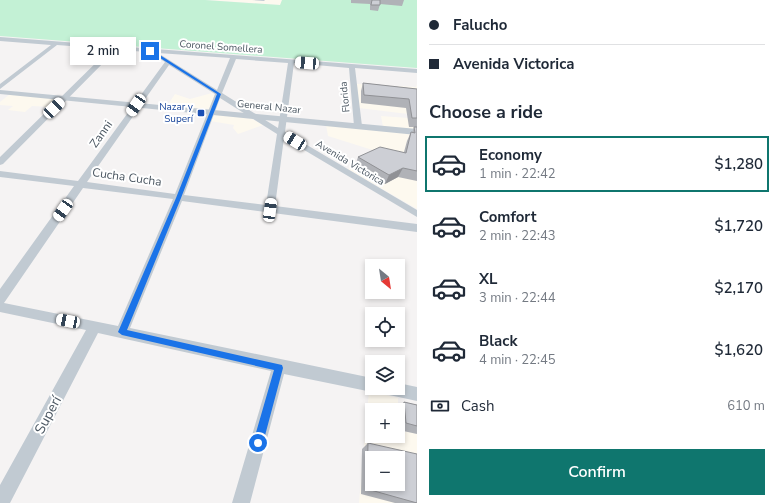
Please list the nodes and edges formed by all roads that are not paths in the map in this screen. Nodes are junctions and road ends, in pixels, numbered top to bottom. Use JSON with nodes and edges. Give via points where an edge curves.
{"nodes":[{"id":1,"x":253,"y":0,"type":"edge"},
{"id":2,"x":264,"y":0,"type":"edge"},
{"id":3,"x":1,"y":40,"type":"edge"},
{"id":4,"x":56,"y":43,"type":"junction"},
{"id":5,"x":114,"y":48,"type":"junction"},
{"id":6,"x":150,"y":51,"type":"junction"},
{"id":7,"x":234,"y":57,"type":"junction"},
{"id":8,"x":291,"y":62,"type":"junction"},
{"id":9,"x":168,"y":63,"type":"junction"},
{"id":10,"x":352,"y":66,"type":"junction"},
{"id":11,"x":417,"y":72,"type":"edge"},
{"id":12,"x":0,"y":87,"type":"edge"},
{"id":13,"x":0,"y":92,"type":"edge"},
{"id":14,"x":219,"y":94,"type":"junction"},
{"id":15,"x":65,"y":98,"type":"junction"},
{"id":16,"x":136,"y":105,"type":"junction"},
{"id":17,"x":211,"y":112,"type":"junction"},
{"id":18,"x":255,"y":116,"type":"junction"},
{"id":19,"x":282,"y":119,"type":"junction"},
{"id":20,"x":358,"y":126,"type":"junction"},
{"id":21,"x":417,"y":132,"type":"edge"},
{"id":22,"x":281,"y":133,"type":"junction"},
{"id":23,"x":0,"y":162,"type":"edge"},
{"id":24,"x":0,"y":174,"type":"edge"},
{"id":25,"x":81,"y":184,"type":"junction"},
{"id":26,"x":178,"y":198,"type":"junction"},
{"id":27,"x":270,"y":210,"type":"junction"},
{"id":28,"x":417,"y":214,"type":"edge"},
{"id":29,"x":417,"y":228,"type":"edge"},
{"id":30,"x":0,"y":299,"type":"edge"},
{"id":31,"x":0,"y":307,"type":"edge"},
{"id":32,"x":96,"y":326,"type":"junction"},
{"id":33,"x":122,"y":332,"type":"junction"},
{"id":34,"x":279,"y":368,"type":"junction"},
{"id":35,"x":365,"y":385,"type":"edge"},
{"id":36,"x":405,"y":392,"type":"edge"},
{"id":37,"x":417,"y":394,"type":"edge"},
{"id":38,"x":0,"y":503,"type":"edge"},
{"id":39,"x":242,"y":503,"type":"edge"}],
"edges":[{"from":1,"to":2,"type":"lane"},
{"from":3,"to":4,"type":"street","name":"Coronel Somellera"},
{"from":4,"to":5,"type":"street","name":"Coronel Somellera"},
{"from":4,"to":12,"type":"street"},
{"from":5,"to":6,"type":"street","name":"Coronel Somellera"},
{"from":5,"to":15,"type":"street"},
{"from":6,"to":7,"type":"street","name":"Coronel Somellera"},
{"from":6,"to":9,"type":"street","name":"Avenida Victorica"},
{"from":7,"to":8,"type":"street","name":"Coronel Somellera"},
{"from":7,"to":14,"type":"street"},
{"from":8,"to":10,"type":"street","name":"Coronel Somellera"},
{"from":8,"to":19,"type":"street"},
{"from":9,"to":14,"type":"street","name":"Avenida Victorica"},
{"from":9,"to":16,"type":"street","name":"Zanni"},
{"from":10,"to":11,"type":"street","name":"Coronel Somellera"},
{"from":10,"to":20,"type":"street","name":"Florida"},
{"from":13,"to":15,"type":"street","name":"General Nazar"},
{"from":14,"to":17,"type":"street"},
{"from":14,"to":18,"type":"street","name":"Avenida Victorica"},
{"from":15,"to":16,"type":"street","name":"General Nazar"},
{"from":15,"to":23,"type":"street"},
{"from":16,"to":17,"type":"street","name":"General Nazar"},
{"from":16,"to":25,"type":"street","name":"Zanni"},
{"from":17,"to":18,"type":"street","name":"General Nazar"},
{"from":17,"to":26,"type":"street"},
{"from":18,"to":19,"type":"street","name":"General Nazar"},
{"from":18,"to":22,"type":"street","name":"Avenida Victorica"},
{"from":19,"to":20,"type":"street","name":"General Nazar"},
{"from":19,"to":22,"type":"street"},
{"from":20,"to":21,"type":"street","name":"General Nazar"},
{"from":22,"to":27,"type":"street"},
{"from":22,"to":28,"type":"street","name":"Avenida Victorica"},
{"from":24,"to":25,"type":"street","name":"Cucha Cucha"},
{"from":25,"to":26,"type":"street","name":"Cucha Cucha"},
{"from":25,"to":30,"type":"street","name":"Zanni"},
{"from":26,"to":27,"type":"street","name":"Cucha Cucha"},
{"from":26,"to":33,"type":"street"},
{"from":27,"to":29,"type":"street","name":"Cucha Cucha"},
{"from":31,"to":32,"type":"street"},
{"from":32,"to":33,"type":"street"},
{"from":32,"to":38,"type":"street","name":"Superí"},
{"from":33,"to":34,"type":"street"},
{"from":34,"to":35,"type":"street"},
{"from":34,"to":39,"type":"street"},
{"from":36,"to":37,"type":"street"}]}
